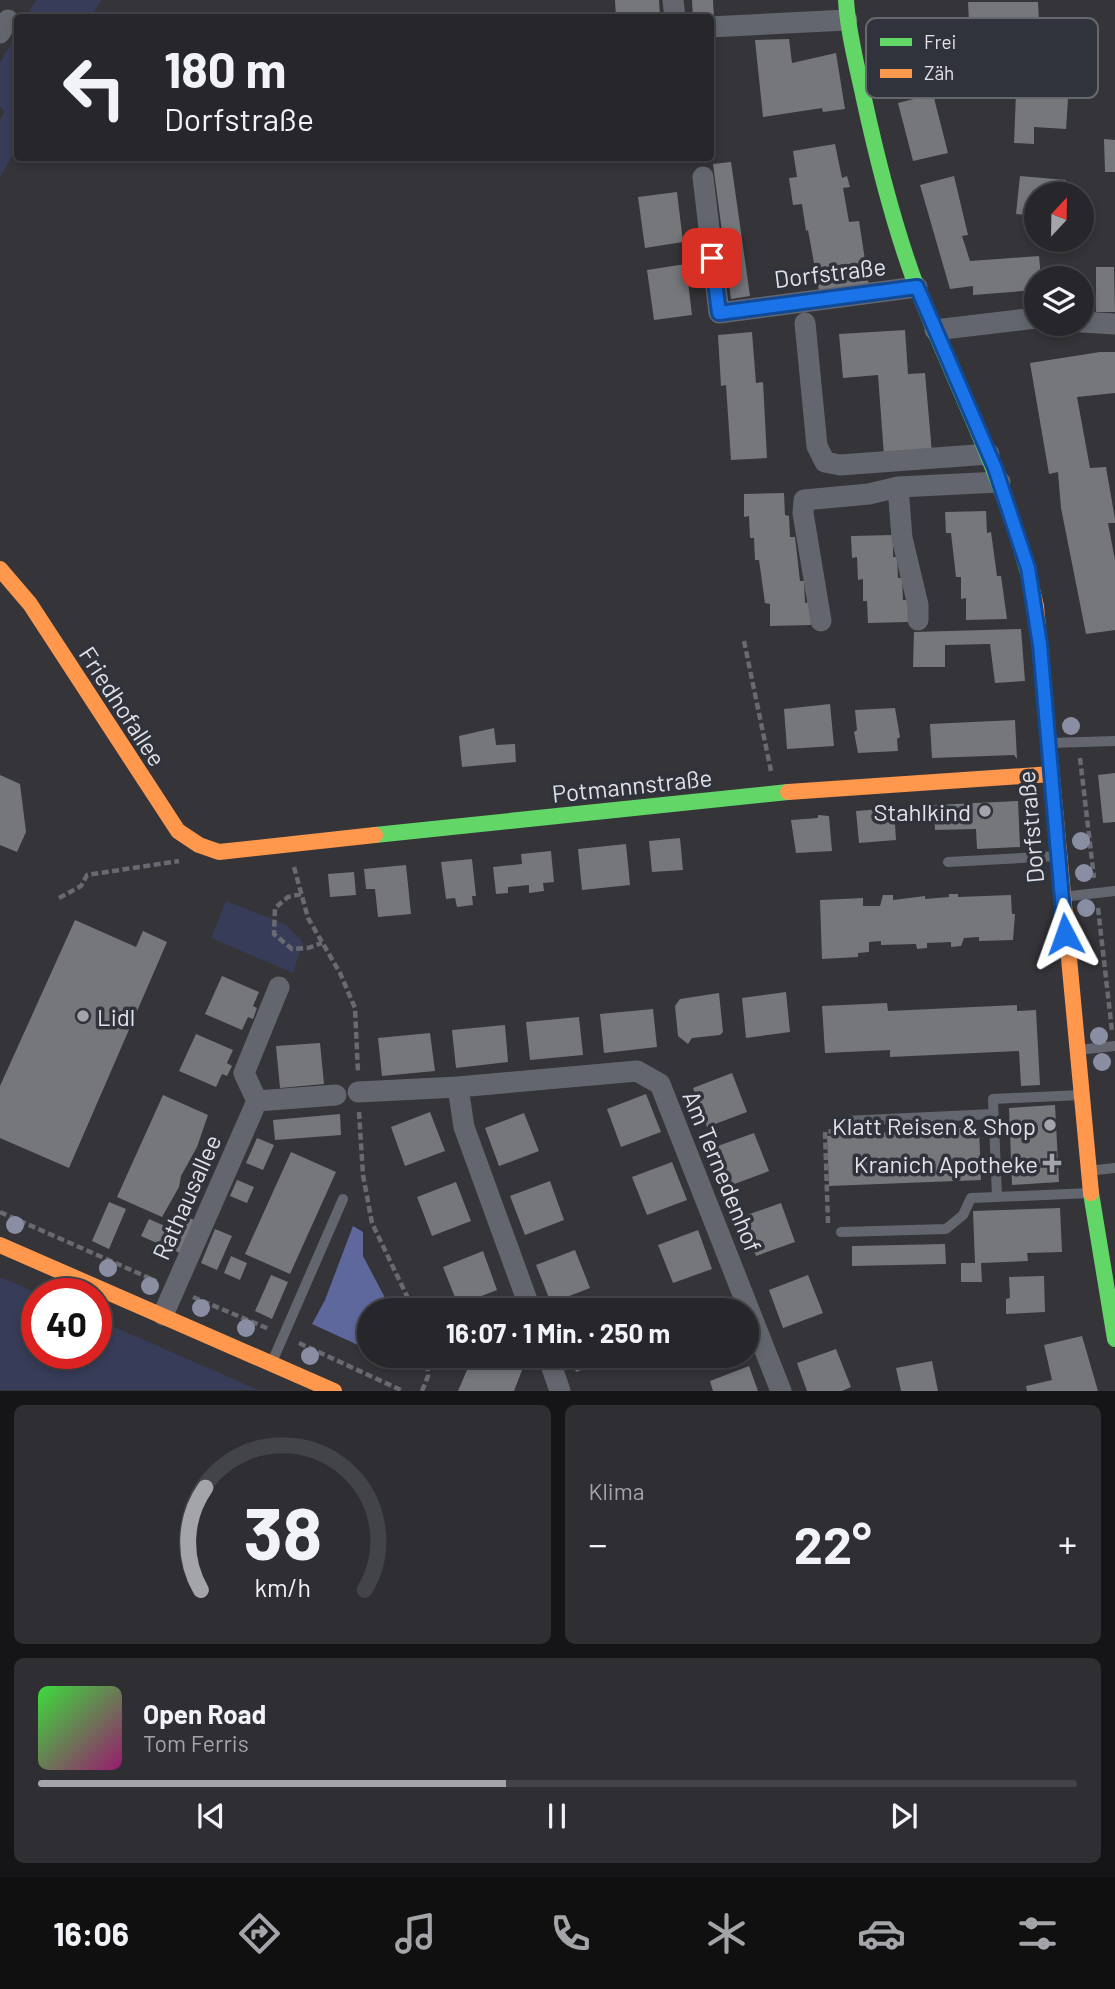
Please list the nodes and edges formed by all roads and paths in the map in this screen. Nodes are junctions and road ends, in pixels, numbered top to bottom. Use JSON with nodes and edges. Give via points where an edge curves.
{"nodes":[{"id":1,"x":847,"y":10,"type":"edge"},
{"id":2,"x":714,"y":27,"type":"edge"},
{"id":3,"x":703,"y":177,"type":"dead end"},
{"id":4,"x":917,"y":287,"type":"junction"},
{"id":5,"x":1024,"y":319,"type":"edge"},
{"id":6,"x":805,"y":323,"type":"dead end"},
{"id":7,"x":1094,"y":323,"type":"edge"},
{"id":8,"x":1115,"y":324,"type":"edge"},
{"id":9,"x":935,"y":330,"type":"junction"},
{"id":10,"x":989,"y":454,"type":"junction"},
{"id":11,"x":1000,"y":482,"type":"junction"},
{"id":12,"x":898,"y":487,"type":"junction"},
{"id":13,"x":0,"y":569,"type":"edge"},
{"id":14,"x":918,"y":620,"type":"dead end"},
{"id":15,"x":821,"y":621,"type":"dead end"},
{"id":16,"x":744,"y":641,"type":"dead end"},
{"id":17,"x":1115,"y":741,"type":"edge"},
{"id":18,"x":1050,"y":743,"type":"junction"},
{"id":19,"x":1052,"y":774,"type":"junction"},
{"id":20,"x":776,"y":792,"type":"junction"},
{"id":21,"x":199,"y":845,"type":"junction"},
{"id":22,"x":219,"y":852,"type":"joint"},
{"id":23,"x":1059,"y":856,"type":"junction"},
{"id":24,"x":948,"y":862,"type":"dead end"},
{"id":25,"x":1115,"y":891,"type":"edge"},
{"id":26,"x":302,"y":894,"type":"dead end"},
{"id":27,"x":1062,"y":897,"type":"junction"},
{"id":28,"x":59,"y":898,"type":"dead end"},
{"id":29,"x":322,"y":943,"type":"dead end"},
{"id":30,"x":279,"y":987,"type":"dead end"},
{"id":31,"x":1115,"y":1046,"type":"edge"},
{"id":32,"x":1076,"y":1051,"type":"junction"},
{"id":33,"x":458,"y":1087,"type":"junction"},
{"id":34,"x":359,"y":1092,"type":"dead end"},
{"id":35,"x":1080,"y":1095,"type":"junction"},
{"id":36,"x":336,"y":1096,"type":"dead end"},
{"id":37,"x":257,"y":1101,"type":"junction"},
{"id":38,"x":993,"y":1114,"type":"junction"},
{"id":39,"x":845,"y":1121,"type":"joint"},
{"id":40,"x":1115,"y":1168,"type":"edge"},
{"id":41,"x":1088,"y":1171,"type":"junction"},
{"id":42,"x":1091,"y":1193,"type":"junction"},
{"id":43,"x":997,"y":1197,"type":"junction"},
{"id":44,"x":343,"y":1199,"type":"dead end"},
{"id":45,"x":0,"y":1212,"type":"edge"},
{"id":46,"x":841,"y":1232,"type":"joint"},
{"id":47,"x":0,"y":1245,"type":"edge"},
{"id":48,"x":174,"y":1289,"type":"junction"},
{"id":49,"x":526,"y":1298,"type":"edge"},
{"id":50,"x":163,"y":1315,"type":"junction"},
{"id":51,"x":1112,"y":1320,"type":"edge"},
{"id":52,"x":284,"y":1336,"type":"junction"},
{"id":53,"x":1115,"y":1339,"type":"edge"},
{"id":54,"x":272,"y":1362,"type":"junction"},
{"id":55,"x":428,"y":1368,"type":"edge"},
{"id":56,"x":552,"y":1368,"type":"edge"},
{"id":57,"x":334,"y":1391,"type":"edge"},
{"id":58,"x":403,"y":1391,"type":"edge"},
{"id":59,"x":422,"y":1391,"type":"edge"},
{"id":60,"x":561,"y":1391,"type":"edge"},
{"id":61,"x":781,"y":1391,"type":"edge"}],
"edges":[{"from":1,"to":2,"type":"street","name":"Dorfstraße"},
{"from":1,"to":4,"type":"street","name":"Dorfstraße","via":[[884,193]]},
{"from":3,"to":4,"type":"street","name":"Dorfstraße","via":[[719,313]]},
{"from":4,"to":9,"type":"street","name":"Dorfstraße"},
{"from":5,"to":9,"type":"street"},
{"from":6,"to":10,"type":"street","name":"Dorfstraße","via":[[817,446],[825,461],[840,465]]},
{"from":7,"to":8,"type":"street"},
{"from":9,"to":10,"type":"street","name":"Dorfstraße"},
{"from":10,"to":11,"type":"street","name":"Dorfstraße"},
{"from":11,"to":12,"type":"street"},
{"from":11,"to":18,"type":"street","name":"Dorfstraße","via":[[1018,529],[1036,606]]},
{"from":12,"to":14,"type":"street","via":[[902,538]]},
{"from":12,"to":15,"type":"street","via":[[804,500]]},
{"from":13,"to":21,"type":"street","name":"Friedhofallee","via":[[30,604],[178,831]]},
{"from":16,"to":20,"type":"path"},
{"from":17,"to":18,"type":"lane"},
{"from":18,"to":19,"type":"street","name":"Dorfstraße"},
{"from":19,"to":20,"type":"street","name":"Potmannstraße"},
{"from":19,"to":23,"type":"street","name":"Dorfstraße"},
{"from":20,"to":22,"type":"street","name":"Potmannstraße"},
{"from":21,"to":22,"type":"street","name":"Friedhofallee"},
{"from":21,"to":28,"type":"path","via":[[183,860],[170,864],[86,875],[81,886]]},
{"from":23,"to":24,"type":"lane"},
{"from":23,"to":27,"type":"street","name":"Dorfstraße"},
{"from":25,"to":27,"type":"lane"},
{"from":26,"to":29,"type":"path","via":[[288,897],[275,908],[274,934],[292,949]]},
{"from":27,"to":32,"type":"street","name":"Dorfstraße"},
{"from":30,"to":37,"type":"street","via":[[244,1073]]},
{"from":31,"to":32,"type":"lane"},
{"from":32,"to":35,"type":"street","name":"Dorfstraße"},
{"from":33,"to":34,"type":"street","name":"Am Ternedenhof"},
{"from":33,"to":49,"type":"street","via":[[464,1128]]},
{"from":33,"to":61,"type":"street","name":"Am Ternedenhof","via":[[637,1071],[660,1084]]},
{"from":35,"to":38,"type":"lane","via":[[993,1099]]},
{"from":35,"to":41,"type":"street","name":"Dorfstraße"},
{"from":36,"to":37,"type":"street"},
{"from":37,"to":48,"type":"street","name":"Rathausallee"},
{"from":38,"to":39,"type":"lane"},
{"from":38,"to":43,"type":"lane"},
{"from":39,"to":46,"type":"path","via":[[846,1131],[825,1132],[828,1223]]},
{"from":40,"to":41,"type":"lane"},
{"from":41,"to":42,"type":"street","name":"Dorfstraße"},
{"from":42,"to":43,"type":"lane"},
{"from":42,"to":51,"type":"street","name":"Dorfstraße"},
{"from":43,"to":46,"type":"lane","via":[[971,1198],[963,1215],[946,1229]]},
{"from":44,"to":52,"type":"lane"},
{"from":45,"to":48,"type":"path"},
{"from":47,"to":50,"type":"street"},
{"from":48,"to":50,"type":"street","name":"Rathausallee"},
{"from":48,"to":52,"type":"path"},
{"from":50,"to":54,"type":"street"},
{"from":51,"to":53,"type":"street","name":"Dorfstraße"},
{"from":52,"to":54,"type":"lane"},
{"from":52,"to":58,"type":"path"},
{"from":54,"to":57,"type":"street"},
{"from":55,"to":59,"type":"path"},
{"from":56,"to":60,"type":"street"}]}
